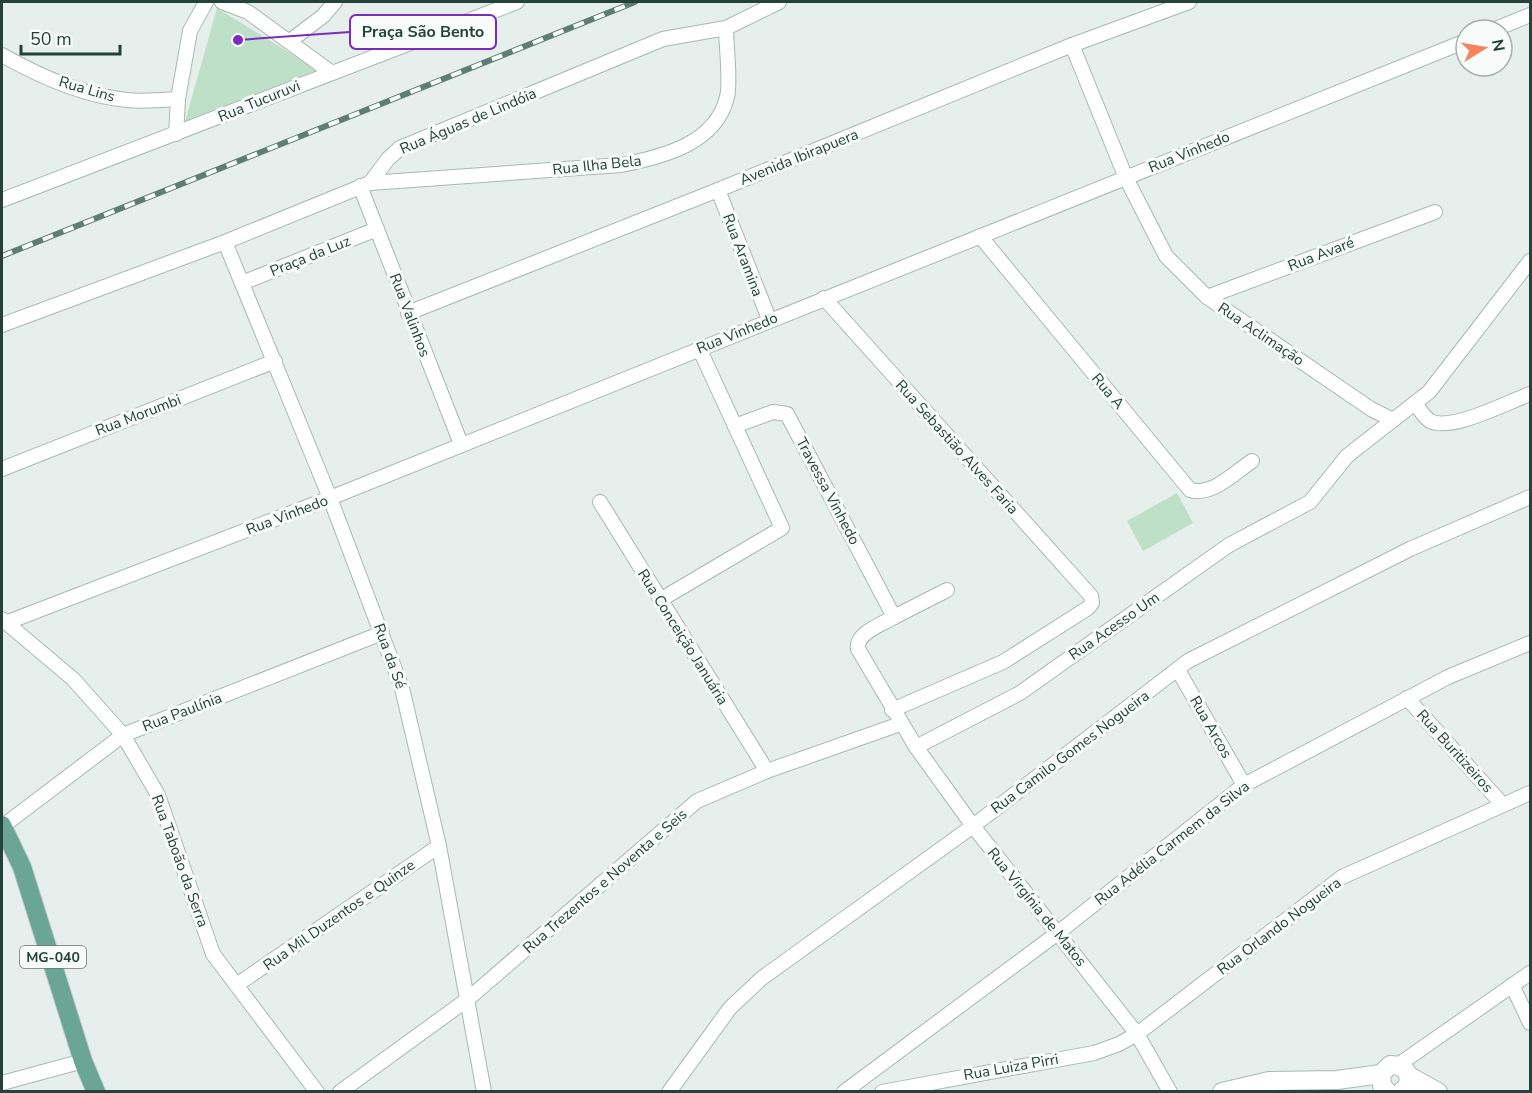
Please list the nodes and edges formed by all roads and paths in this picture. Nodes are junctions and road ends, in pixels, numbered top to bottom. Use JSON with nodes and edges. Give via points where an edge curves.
{"nodes":[{"id":1,"x":206,"y":2,"type":"edge"},
{"id":2,"x":222,"y":2,"type":"edge"},
{"id":3,"x":335,"y":2,"type":"edge"},
{"id":4,"x":517,"y":2,"type":"edge"},
{"id":5,"x":779,"y":2,"type":"edge"},
{"id":6,"x":1189,"y":2,"type":"edge"},
{"id":7,"x":1530,"y":15,"type":"edge"},
{"id":8,"x":1514,"y":21,"type":"edge"},
{"id":9,"x":726,"y":28,"type":"junction"},
{"id":10,"x":290,"y":41,"type":"junction"},
{"id":11,"x":1072,"y":45,"type":"junction"},
{"id":12,"x":1454,"y":46,"type":"edge"},
{"id":13,"x":2,"y":55,"type":"edge"},
{"id":14,"x":332,"y":73,"type":"junction"},
{"id":15,"x":178,"y":99,"type":"junction"},
{"id":16,"x":177,"y":134,"type":"junction"},
{"id":17,"x":1126,"y":178,"type":"junction"},
{"id":18,"x":365,"y":184,"type":"junction"},
{"id":19,"x":718,"y":190,"type":"junction"},
{"id":20,"x":2,"y":200,"type":"edge"},
{"id":21,"x":1435,"y":212,"type":"dead end"},
{"id":22,"x":377,"y":229,"type":"junction"},
{"id":23,"x":980,"y":236,"type":"junction"},
{"id":24,"x":225,"y":242,"type":"junction"},
{"id":25,"x":1528,"y":270,"type":"edge"},
{"id":26,"x":242,"y":283,"type":"junction"},
{"id":27,"x":1207,"y":297,"type":"junction"},
{"id":28,"x":824,"y":298,"type":"junction"},
{"id":29,"x":408,"y":313,"type":"junction"},
{"id":30,"x":769,"y":320,"type":"junction"},
{"id":31,"x":2,"y":325,"type":"edge"},
{"id":32,"x":699,"y":348,"type":"junction"},
{"id":33,"x":275,"y":362,"type":"junction"},
{"id":34,"x":1530,"y":394,"type":"edge"},
{"id":35,"x":1415,"y":403,"type":"junction"},
{"id":36,"x":1393,"y":420,"type":"junction"},
{"id":37,"x":735,"y":426,"type":"junction"},
{"id":38,"x":461,"y":444,"type":"junction"},
{"id":39,"x":1252,"y":460,"type":"dead end"},
{"id":40,"x":2,"y":469,"type":"edge"},
{"id":41,"x":1530,"y":497,"type":"edge"},
{"id":42,"x":330,"y":498,"type":"junction"},
{"id":43,"x":600,"y":502,"type":"dead end"},
{"id":44,"x":947,"y":590,"type":"dead end"},
{"id":45,"x":660,"y":600,"type":"junction"},
{"id":46,"x":894,"y":617,"type":"junction"},
{"id":47,"x":5,"y":621,"type":"edge"},
{"id":48,"x":382,"y":633,"type":"junction"},
{"id":49,"x":1530,"y":644,"type":"edge"},
{"id":50,"x":1178,"y":670,"type":"junction"},
{"id":51,"x":1407,"y":698,"type":"junction"},
{"id":52,"x":892,"y":710,"type":"junction"},
{"id":53,"x":900,"y":724,"type":"junction"},
{"id":54,"x":123,"y":735,"type":"junction"},
{"id":55,"x":916,"y":747,"type":"junction"},
{"id":56,"x":767,"y":771,"type":"junction"},
{"id":57,"x":1244,"y":784,"type":"junction"},
{"id":58,"x":1530,"y":792,"type":"edge"},
{"id":59,"x":1502,"y":804,"type":"junction"},
{"id":60,"x":2,"y":825,"type":"edge"},
{"id":61,"x":973,"y":826,"type":"junction"},
{"id":62,"x":439,"y":846,"type":"junction"},
{"id":63,"x":1059,"y":932,"type":"junction"},
{"id":64,"x":1530,"y":973,"type":"edge"},
{"id":65,"x":238,"y":984,"type":"junction"},
{"id":66,"x":1512,"y":985,"type":"junction"},
{"id":67,"x":468,"y":999,"type":"junction"},
{"id":68,"x":1530,"y":1023,"type":"edge"},
{"id":69,"x":1137,"y":1034,"type":"junction"},
{"id":70,"x":83,"y":1061,"type":"junction"},
{"id":71,"x":957,"y":1076,"type":"junction"},
{"id":72,"x":1403,"y":1078,"type":"edge"},
{"id":73,"x":2,"y":1083,"type":"edge"},
{"id":74,"x":1385,"y":1086,"type":"edge"},
{"id":75,"x":96,"y":1092,"type":"edge"},
{"id":76,"x":317,"y":1092,"type":"edge"},
{"id":77,"x":340,"y":1092,"type":"edge"},
{"id":78,"x":484,"y":1092,"type":"edge"},
{"id":79,"x":669,"y":1092,"type":"edge"},
{"id":80,"x":844,"y":1092,"type":"edge"},
{"id":81,"x":882,"y":1092,"type":"edge"},
{"id":82,"x":948,"y":1092,"type":"edge"},
{"id":83,"x":1170,"y":1092,"type":"edge"},
{"id":84,"x":1222,"y":1092,"type":"edge"},
{"id":85,"x":1438,"y":1092,"type":"edge"}],
"edges":[{"from":1,"to":15,"type":"street","via":[[190,31]]},
{"from":2,"to":10,"type":"street","via":[[248,12]]},
{"from":3,"to":10,"type":"street"},
{"from":4,"to":14,"type":"street","name":"Rua Tucuruvi"},
{"from":5,"to":9,"type":"street","name":"Rua Águas de Lindóia"},
{"from":6,"to":11,"type":"street","name":"Avenida Ibirapuera"},
{"from":7,"to":8,"type":"street"},
{"from":9,"to":18,"type":"street","name":"Rua Águas de Lindóia","via":[[663,39],[400,148]]},
{"from":9,"to":18,"type":"street","name":"Rua Ilha Bela","via":[[727,97],[711,128],[688,146],[655,159],[621,165]]},
{"from":10,"to":14,"type":"street"},
{"from":11,"to":17,"type":"street","name":"Rua Aclimação"},
{"from":11,"to":19,"type":"street","name":"Avenida Ibirapuera"},
{"from":12,"to":17,"type":"street","name":"Rua Vinhedo"},
{"from":13,"to":15,"type":"street","name":"Rua Lins","via":[[33,73],[78,88],[127,100]]},
{"from":14,"to":16,"type":"street","name":"Rua Tucuruvi"},
{"from":15,"to":16,"type":"street"},
{"from":16,"to":20,"type":"street","name":"Rua Tucuruvi"},
{"from":17,"to":23,"type":"street","name":"Rua Vinhedo"},
{"from":17,"to":27,"type":"street","name":"Rua Aclimação","via":[[1166,256]]},
{"from":18,"to":22,"type":"street","name":"Rua Valinhos"},
{"from":18,"to":24,"type":"street"},
{"from":19,"to":29,"type":"street","name":"Avenida Ibirapuera"},
{"from":19,"to":30,"type":"street","name":"Rua Aramina"},
{"from":21,"to":27,"type":"street","name":"Rua Avaré"},
{"from":22,"to":26,"type":"street","name":"Praça da Luz"},
{"from":22,"to":29,"type":"street","name":"Rua Valinhos"},
{"from":23,"to":28,"type":"street","name":"Rua Vinhedo"},
{"from":23,"to":39,"type":"street","name":"Rua A","via":[[1190,490],[1211,490]]},
{"from":24,"to":26,"type":"street","name":"Rua da Sé"},
{"from":24,"to":31,"type":"street"},
{"from":25,"to":35,"type":"street","via":[[1429,392]]},
{"from":26,"to":33,"type":"street","name":"Rua da Sé"},
{"from":27,"to":36,"type":"street","name":"Rua Aclimação"},
{"from":28,"to":30,"type":"street","name":"Rua Vinhedo"},
{"from":28,"to":52,"type":"street","name":"Rua Sebastião Alves Faria","via":[[1091,596],[1088,608],[1003,662]]},
{"from":29,"to":38,"type":"street","name":"Rua Valinhos"},
{"from":30,"to":32,"type":"street","name":"Rua Vinhedo"},
{"from":32,"to":37,"type":"street"},
{"from":32,"to":38,"type":"street","name":"Rua Vinhedo"},
{"from":33,"to":40,"type":"street","name":"Rua Morumbi"},
{"from":33,"to":42,"type":"street","name":"Rua da Sé"},
{"from":34,"to":35,"type":"street","via":[[1454,423],[1427,420]]},
{"from":35,"to":36,"type":"street"},
{"from":36,"to":55,"type":"street","name":"Rua Acesso Um","via":[[1347,456],[1310,502],[1229,545],[1020,693]]},
{"from":37,"to":45,"type":"street","via":[[782,525],[780,531]]},
{"from":37,"to":46,"type":"street","name":"Travessa Vinhedo","via":[[773,412],[787,414]]},
{"from":38,"to":42,"type":"street","name":"Rua Vinhedo"},
{"from":41,"to":50,"type":"street","name":"Rua Camilo Gomes Nogueira","via":[[1410,549]]},
{"from":42,"to":47,"type":"street","name":"Rua Vinhedo"},
{"from":42,"to":48,"type":"street","name":"Rua da Sé"},
{"from":43,"to":45,"type":"street","name":"Rua Conceição Januária"},
{"from":44,"to":46,"type":"street"},
{"from":45,"to":56,"type":"street","name":"Rua Conceição Januária"},
{"from":46,"to":52,"type":"street","via":[[860,637],[857,644]]},
{"from":47,"to":54,"type":"street","name":"Rua Taboão da Serra","via":[[74,679]]},
{"from":48,"to":54,"type":"street","name":"Rua Paulínia"},
{"from":48,"to":62,"type":"street","name":"Rua da Sé","via":[[402,688]]},
{"from":49,"to":51,"type":"street","name":"Rua Adélia Carmem da Silva"},
{"from":50,"to":57,"type":"street","name":"Rua Arcos"},
{"from":50,"to":61,"type":"street","name":"Rua Camilo Gomes Nogueira"},
{"from":51,"to":57,"type":"street","name":"Rua Adélia Carmem da Silva"},
{"from":51,"to":59,"type":"street","name":"Rua Buritizeiros"},
{"from":52,"to":53,"type":"street"},
{"from":53,"to":55,"type":"street","name":"Rua Virgínia de Matos"},
{"from":53,"to":56,"type":"street","name":"Rua Trezentos e Noventa e Seis"},
{"from":54,"to":60,"type":"street","name":"Rua Paulínia"},
{"from":54,"to":65,"type":"street","name":"Rua Taboão da Serra","via":[[158,795],[213,954]]},
{"from":55,"to":61,"type":"street","name":"Rua Virgínia de Matos"},
{"from":56,"to":67,"type":"street","name":"Rua Trezentos e Noventa e Seis","via":[[697,801]]},
{"from":57,"to":63,"type":"street","name":"Rua Adélia Carmem da Silva"},
{"from":58,"to":59,"type":"street","name":"Rua Orlando Nogueira"},
{"from":59,"to":69,"type":"street","name":"Rua Orlando Nogueira","via":[[1342,878]]},
{"from":60,"to":70,"type":"main road","number":"MG-040","via":[[22,867]]},
{"from":61,"to":63,"type":"street","name":"Rua Virgínia de Matos"},
{"from":61,"to":79,"type":"street","name":"Rua Camilo Gomes Nogueira","via":[[762,978],[730,1008]]},
{"from":62,"to":65,"type":"street","name":"Rua Mil Duzentos e Quinze"},
{"from":62,"to":67,"type":"street","name":"Rua da Sé"},
{"from":63,"to":69,"type":"street","name":"Rua Virgínia de Matos"},
{"from":63,"to":80,"type":"street","name":"Rua Adélia Carmem da Silva"},
{"from":64,"to":66,"type":"street"},
{"from":65,"to":76,"type":"street","name":"Rua Taboão da Serra"},
{"from":66,"to":68,"type":"street"},
{"from":66,"to":72,"type":"street"},
{"from":67,"to":77,"type":"street","name":"Rua Trezentos e Noventa e Seis"},
{"from":67,"to":78,"type":"street","name":"Rua da Sé"},
{"from":69,"to":71,"type":"street","name":"Rua Luiza Pirri","via":[[1094,1053]]},
{"from":69,"to":83,"type":"street","name":"Rua Virgínia de Matos"},
{"from":70,"to":73,"type":"street"},
{"from":70,"to":75,"type":"main road","number":"MG-040"},
{"from":71,"to":81,"type":"street","name":"Rua Luiza Pirri"},
{"from":71,"to":82,"type":"street"},
{"from":72,"to":74,"type":"street","via":[[1390,1065]]},
{"from":72,"to":85,"type":"street"},
{"from":74,"to":84,"type":"street","via":[[1337,1080],[1269,1082]]}]}
